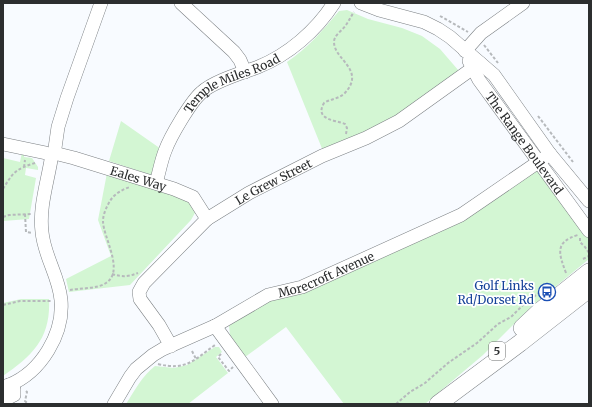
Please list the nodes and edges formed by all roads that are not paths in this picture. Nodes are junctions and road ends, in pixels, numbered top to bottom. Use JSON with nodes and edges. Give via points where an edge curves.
{"nodes":[{"id":1,"x":101,"y":3,"type":"edge"},
{"id":2,"x":181,"y":3,"type":"edge"},
{"id":3,"x":334,"y":3,"type":"edge"},
{"id":4,"x":523,"y":3,"type":"edge"},
{"id":5,"x":358,"y":5,"type":"edge"},
{"id":6,"x":464,"y":51,"type":"junction"},
{"id":7,"x":477,"y":66,"type":"junction"},
{"id":8,"x":245,"y":72,"type":"junction"},
{"id":9,"x":3,"y":144,"type":"edge"},
{"id":10,"x":53,"y":154,"type":"junction"},
{"id":11,"x":550,"y":154,"type":"junction"},
{"id":12,"x":539,"y":162,"type":"junction"},
{"id":13,"x":156,"y":183,"type":"junction"},
{"id":14,"x":589,"y":201,"type":"edge"},
{"id":15,"x":207,"y":219,"type":"junction"},
{"id":16,"x":589,"y":231,"type":"edge"},
{"id":17,"x":586,"y":266,"type":"edge"},
{"id":18,"x":589,"y":289,"type":"edge"},
{"id":19,"x":215,"y":326,"type":"junction"},
{"id":20,"x":171,"y":346,"type":"junction"},
{"id":21,"x":10,"y":392,"type":"edge"},
{"id":22,"x":454,"y":392,"type":"junction"},
{"id":23,"x":114,"y":404,"type":"edge"},
{"id":24,"x":272,"y":404,"type":"edge"},
{"id":25,"x":438,"y":404,"type":"edge"}],
"edges":[{"from":1,"to":10,"type":"street","via":[[66,98]]},
{"from":2,"to":8,"type":"street","via":[[234,52]]},
{"from":3,"to":8,"type":"street","name":"Temple Miles Road","via":[[296,45],[274,59]]},
{"from":4,"to":6,"type":"street","via":[[481,33]]},
{"from":5,"to":6,"type":"street","name":"The Range Boulevard","via":[[424,22],[450,38]]},
{"from":6,"to":7,"type":"street","name":"The Range Boulevard"},
{"from":7,"to":11,"type":"street","name":"The Range Boulevard","via":[[494,75]]},
{"from":7,"to":12,"type":"street","name":"The Range Boulevard","via":[[479,80]]},
{"from":7,"to":15,"type":"street","name":"Le Grew Street","via":[[399,121],[249,193]]},
{"from":8,"to":13,"type":"street","name":"Temple Miles Road","via":[[209,87],[191,104],[167,145]]},
{"from":9,"to":10,"type":"street","name":"Eales Way"},
{"from":10,"to":13,"type":"street","name":"Eales Way"},
{"from":10,"to":21,"type":"street","via":[[41,219],[46,255],[57,284],[53,299],[61,313],[59,325],[44,357]]},
{"from":11,"to":12,"type":"street","name":"Morecroft Avenue"},
{"from":11,"to":14,"type":"street","name":"The Range Boulevard"},
{"from":12,"to":16,"type":"street","name":"The Range Boulevard"},
{"from":12,"to":19,"type":"street","name":"Morecroft Avenue","via":[[461,215],[302,288],[268,295]]},
{"from":13,"to":15,"type":"street","name":"Eales Way","via":[[193,197]]},
{"from":15,"to":20,"type":"street","name":"Le Grew Street","via":[[150,276],[139,292],[140,299],[159,324]]},
{"from":17,"to":22,"type":"main road","number":"5"},
{"from":18,"to":22,"type":"main road","number":"5"},
{"from":19,"to":20,"type":"street","name":"Morecroft Avenue"},
{"from":19,"to":24,"type":"street"},
{"from":20,"to":23,"type":"street","name":"Morecroft Avenue","via":[[153,355],[136,369]]},
{"from":22,"to":25,"type":"main road","number":"5"}]}
